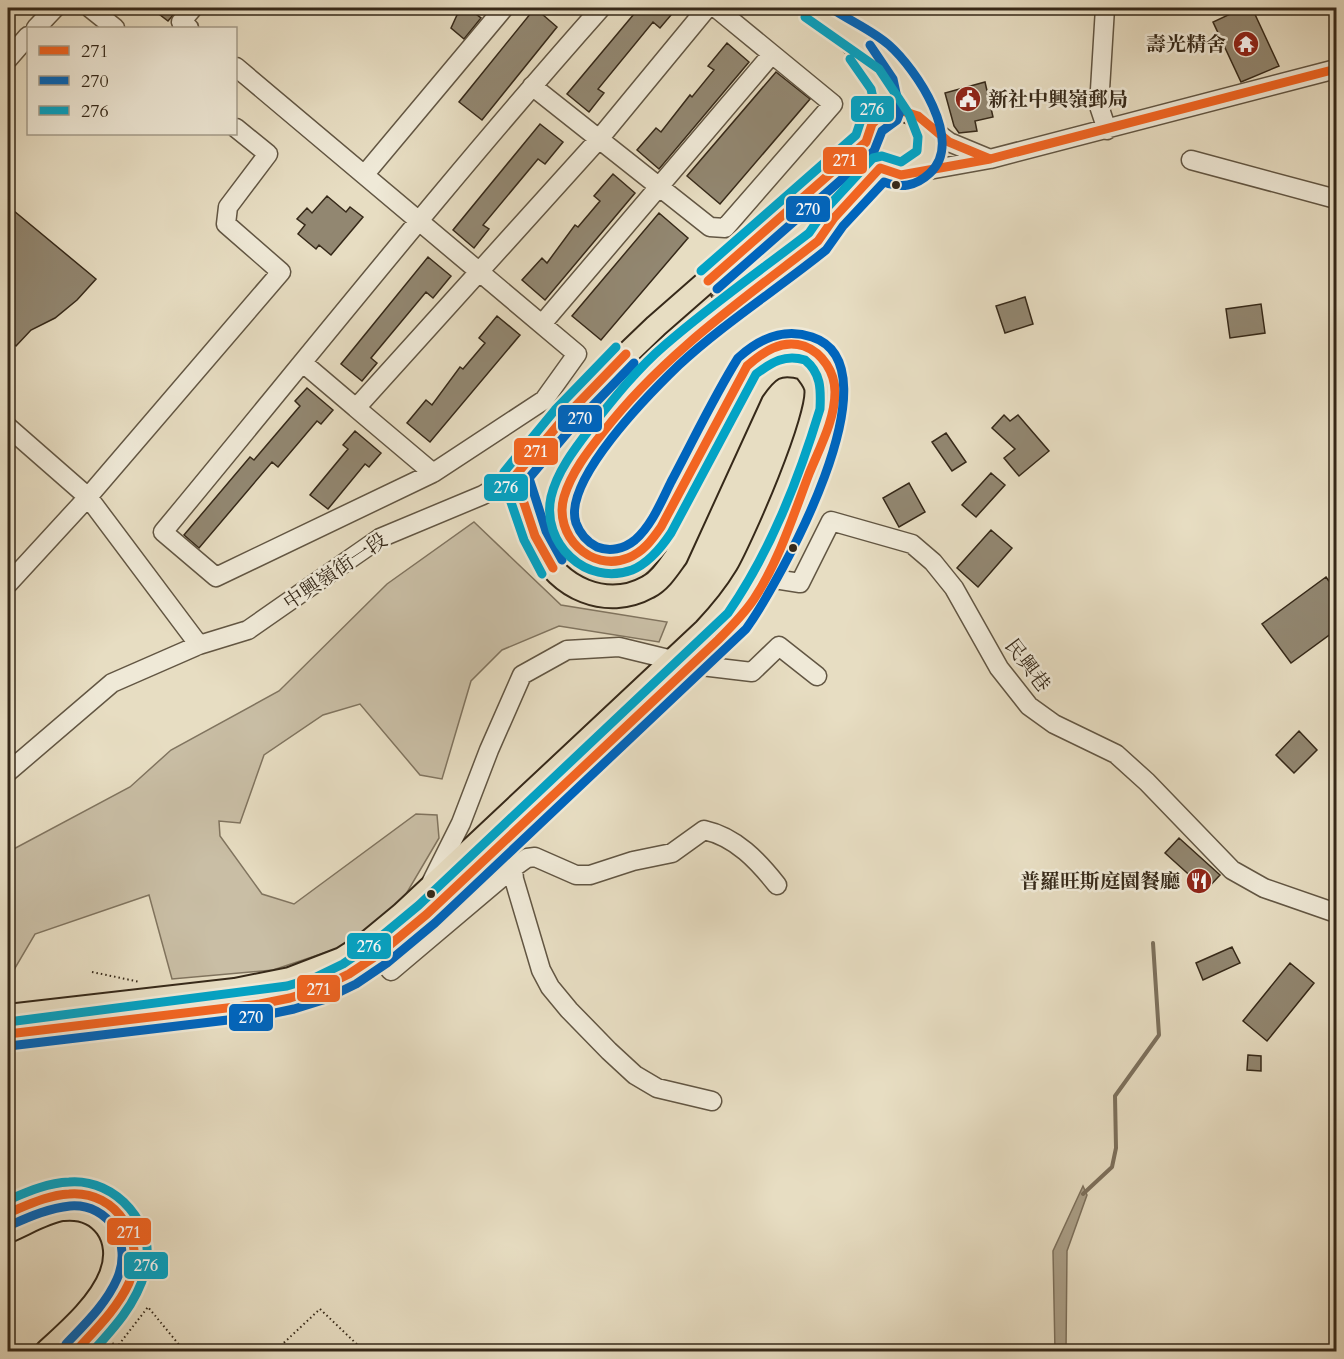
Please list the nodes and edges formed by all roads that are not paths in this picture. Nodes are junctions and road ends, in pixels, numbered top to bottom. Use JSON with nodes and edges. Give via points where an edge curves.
{"nodes":[{"id":1,"x":55,"y":8,"type":"edge"},
{"id":2,"x":90,"y":8,"type":"edge"},
{"id":3,"x":193,"y":8,"type":"edge"},
{"id":4,"x":504,"y":8,"type":"edge"},
{"id":5,"x":601,"y":8,"type":"edge"},
{"id":6,"x":706,"y":8,"type":"edge"},
{"id":7,"x":716,"y":8,"type":"edge"},
{"id":8,"x":1105,"y":8,"type":"edge"},
{"id":9,"x":820,"y":14,"type":"edge"},
{"id":10,"x":37,"y":27,"type":"edge"},
{"id":11,"x":114,"y":27,"type":"edge"},
{"id":12,"x":188,"y":27,"type":"edge"},
{"id":13,"x":27,"y":37,"type":"edge"},
{"id":14,"x":772,"y":54,"type":"junction"},
{"id":15,"x":8,"y":59,"type":"edge"},
{"id":16,"x":237,"y":68,"type":"edge"},
{"id":17,"x":1336,"y":69,"type":"edge"},
{"id":18,"x":532,"y":86,"type":"junction"},
{"id":19,"x":888,"y":112,"type":"junction"},
{"id":20,"x":925,"y":124,"type":"junction"},
{"id":21,"x":237,"y":129,"type":"edge"},
{"id":22,"x":1107,"y":130,"type":"junction"},
{"id":23,"x":598,"y":140,"type":"junction"},
{"id":24,"x":866,"y":142,"type":"junction"},
{"id":25,"x":990,"y":159,"type":"junction"},
{"id":26,"x":1191,"y":160,"type":"dead end"},
{"id":27,"x":891,"y":171,"type":"junction"},
{"id":28,"x":365,"y":174,"type":"junction"},
{"id":29,"x":659,"y":187,"type":"junction"},
{"id":30,"x":803,"y":200,"type":"junction"},
{"id":31,"x":1336,"y":200,"type":"edge"},
{"id":32,"x":421,"y":220,"type":"junction"},
{"id":33,"x":482,"y":272,"type":"junction"},
{"id":34,"x":543,"y":324,"type":"junction"},
{"id":35,"x":303,"y":363,"type":"junction"},
{"id":36,"x":356,"y":408,"type":"junction"},
{"id":37,"x":8,"y":427,"type":"edge"},
{"id":38,"x":433,"y":473,"type":"junction"},
{"id":39,"x":515,"y":476,"type":"junction"},
{"id":40,"x":88,"y":497,"type":"junction"},
{"id":41,"x":756,"y":576,"type":"junction"},
{"id":42,"x":8,"y":584,"type":"edge"},
{"id":43,"x":199,"y":645,"type":"junction"},
{"id":44,"x":682,"y":663,"type":"junction"},
{"id":45,"x":817,"y":676,"type":"dead end"},
{"id":46,"x":8,"y":772,"type":"edge"},
{"id":47,"x":513,"y":868,"type":"junction"},
{"id":48,"x":462,"y":870,"type":"junction"},
{"id":49,"x":777,"y":885,"type":"dead end"},
{"id":50,"x":427,"y":891,"type":"junction"},
{"id":51,"x":1336,"y":913,"type":"edge"},
{"id":52,"x":373,"y":948,"type":"junction"},
{"id":53,"x":8,"y":1016,"type":"edge"},
{"id":54,"x":8,"y":1034,"type":"edge"},
{"id":55,"x":712,"y":1101,"type":"dead end"},
{"id":56,"x":8,"y":1213,"type":"edge"},
{"id":57,"x":8,"y":1231,"type":"edge"},
{"id":58,"x":46,"y":1352,"type":"edge"},
{"id":59,"x":75,"y":1352,"type":"edge"}],
"edges":[{"from":1,"to":10,"type":"street"},
{"from":2,"to":11,"type":"street"},
{"from":3,"to":12,"type":"street","via":[[181,22]]},
{"from":4,"to":28,"type":"street"},
{"from":5,"to":18,"type":"street"},
{"from":6,"to":23,"type":"street"},
{"from":7,"to":14,"type":"street"},
{"from":8,"to":22,"type":"street","via":[[1099,106]]},
{"from":9,"to":19,"type":"main road","via":[[854,45],[871,67],[882,84]]},
{"from":9,"to":20,"type":"main road","via":[[881,54],[908,86]]},
{"from":13,"to":15,"type":"street"},
{"from":14,"to":29,"type":"street"},
{"from":14,"to":29,"type":"street","via":[[833,104],[725,228],[710,228]]},
{"from":16,"to":28,"type":"street"},
{"from":17,"to":22,"type":"street"},
{"from":18,"to":23,"type":"street"},
{"from":18,"to":32,"type":"street"},
{"from":19,"to":20,"type":"main road","via":[[909,111]]},
{"from":19,"to":24,"type":"main road","via":[[872,124]]},
{"from":20,"to":25,"type":"street","via":[[949,142]]},
{"from":20,"to":27,"type":"main road","via":[[931,145],[928,156],[921,165]]},
{"from":21,"to":40,"type":"street","via":[[268,154],[228,207],[226,224],[281,272]]},
{"from":22,"to":25,"type":"street"},
{"from":23,"to":29,"type":"street"},
{"from":23,"to":33,"type":"street"},
{"from":24,"to":27,"type":"main road","via":[[871,159]]},
{"from":24,"to":30,"type":"main road","name":"中興嶺街一段"},
{"from":25,"to":27,"type":"street"},
{"from":26,"to":31,"type":"street"},
{"from":27,"to":30,"type":"main road","name":"中興嶺街一段"},
{"from":27,"to":41,"type":"main road","via":[[834,218],[818,241],[673,354],[653,374],[578,464],[563,499],[564,527],[570,542],[582,553],[612,562],[640,552],[664,521],[747,366],[776,345],[805,347],[828,364],[835,392],[826,431]]},
{"from":28,"to":32,"type":"street"},
{"from":29,"to":34,"type":"street"},
{"from":30,"to":39,"type":"main road","name":"中興嶺街一段","via":[[656,326],[607,373]]},
{"from":32,"to":33,"type":"street"},
{"from":32,"to":35,"type":"street"},
{"from":33,"to":34,"type":"street"},
{"from":33,"to":36,"type":"street"},
{"from":34,"to":38,"type":"street","via":[[577,354],[544,400]]},
{"from":35,"to":36,"type":"street"},
{"from":35,"to":38,"type":"street","via":[[163,532],[216,577]]},
{"from":36,"to":38,"type":"street"},
{"from":37,"to":40,"type":"street"},
{"from":39,"to":41,"type":"main road","via":[[538,547],[550,565],[587,593],[630,595],[649,587],[665,573],[685,542],[752,391],[774,367],[790,364],[804,368],[816,389],[812,418]]},
{"from":39,"to":43,"type":"street","name":"中興嶺街一段","via":[[483,495],[380,538],[248,630]]},
{"from":40,"to":42,"type":"street"},
{"from":40,"to":43,"type":"street"},
{"from":41,"to":44,"type":"main road"},
{"from":41,"to":51,"type":"street","name":"民興巷","via":[[800,583],[831,520],[912,544],[954,588],[999,668],[1029,706],[1054,724],[1116,754],[1232,870],[1264,888]]},
{"from":43,"to":46,"type":"street","name":"中興嶺街一段","via":[[111,683]]},
{"from":44,"to":45,"type":"street","via":[[752,672],[779,646]]},
{"from":44,"to":48,"type":"main road"},
{"from":44,"to":50,"type":"street","via":[[619,647],[567,650],[522,675],[461,823]]},
{"from":47,"to":49,"type":"street","via":[[535,857],[576,875],[590,874],[672,853],[704,830],[722,836],[753,857]]},
{"from":47,"to":52,"type":"street","via":[[391,971]]},
{"from":47,"to":55,"type":"street","via":[[542,970],[569,1010],[635,1075],[657,1088]]},
{"from":48,"to":50,"type":"main road"},
{"from":48,"to":52,"type":"main road"},
{"from":50,"to":52,"type":"main road"},
{"from":52,"to":53,"type":"main road","via":[[262,986]]},
{"from":52,"to":54,"type":"main road","via":[[350,974],[318,989],[260,1005]]},
{"from":56,"to":59,"type":"main road","via":[[36,1201],[73,1193],[90,1195],[119,1213],[130,1230],[136,1250],[126,1288]]},
{"from":57,"to":58,"type":"main road","via":[[62,1209],[84,1209],[103,1220],[114,1236],[117,1256],[111,1276],[81,1317]]}]}
